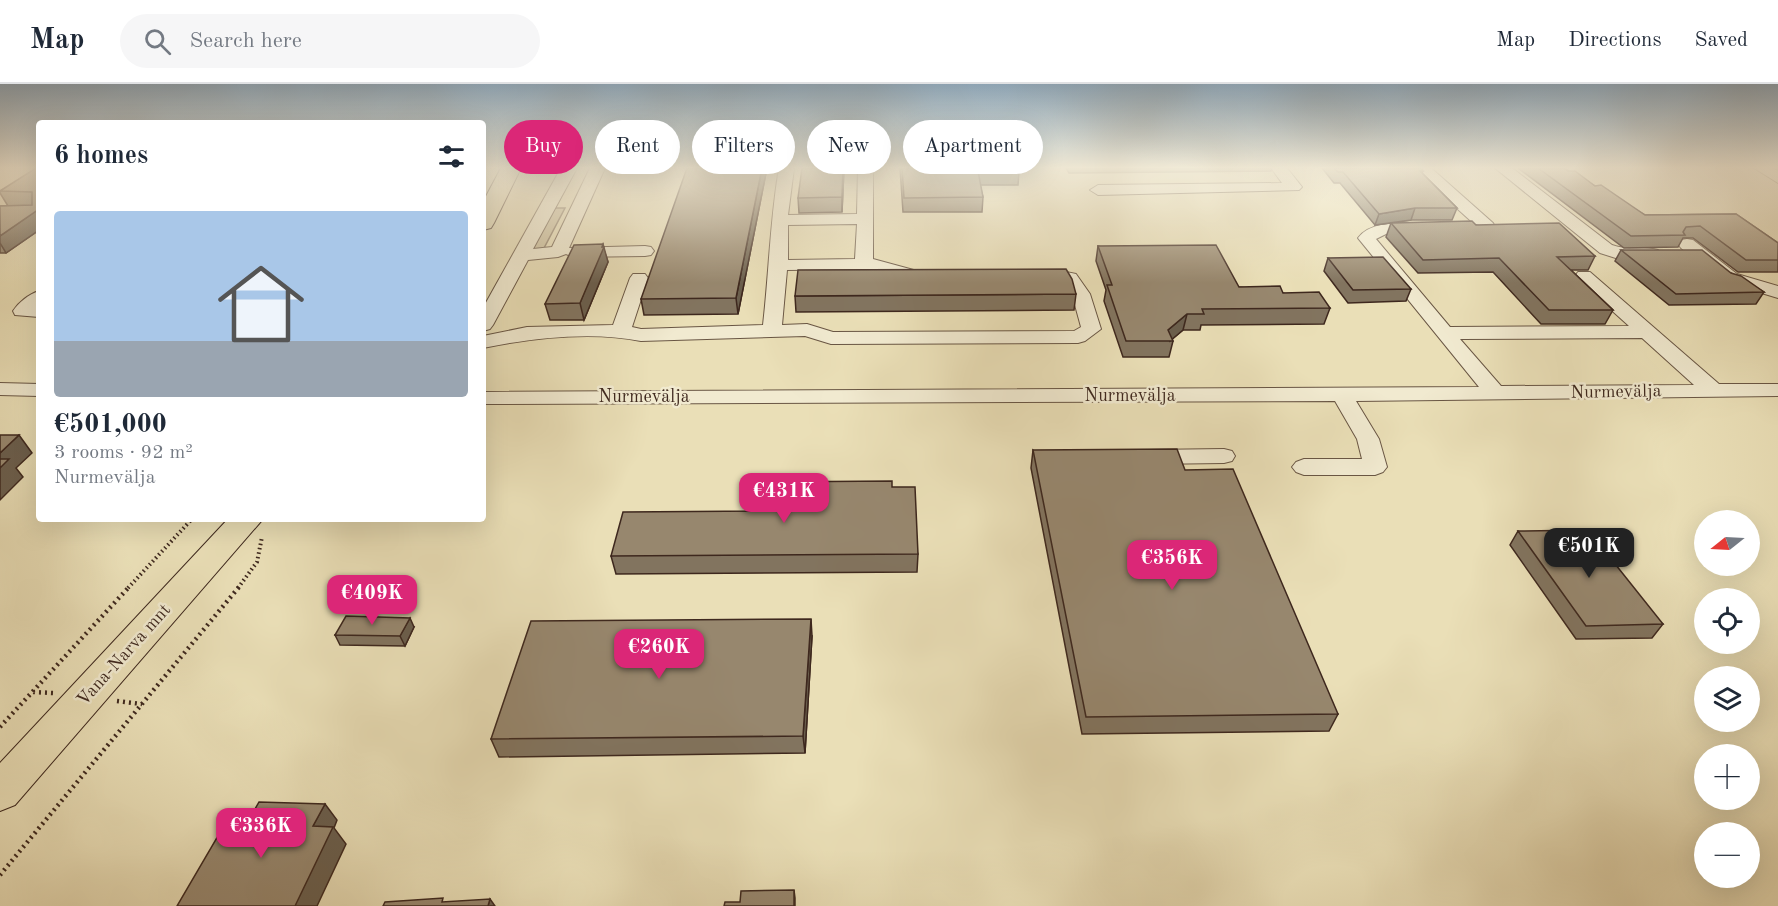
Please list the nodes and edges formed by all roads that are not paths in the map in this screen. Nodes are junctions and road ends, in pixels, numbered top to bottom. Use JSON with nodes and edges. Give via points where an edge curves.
{"nodes":[{"id":1,"x":548,"y":206,"type":"edge"},
{"id":2,"x":580,"y":206,"type":"edge"},
{"id":3,"x":782,"y":206,"type":"edge"},
{"id":4,"x":865,"y":206,"type":"edge"},
{"id":5,"x":1463,"y":206,"type":"edge"},
{"id":6,"x":1552,"y":206,"type":"edge"},
{"id":7,"x":865,"y":219,"type":"junction"},
{"id":8,"x":780,"y":220,"type":"junction"},
{"id":9,"x":1574,"y":224,"type":"junction"},
{"id":10,"x":1552,"y":225,"type":"edge"},
{"id":11,"x":1509,"y":226,"type":"edge"},
{"id":12,"x":1487,"y":227,"type":"junction"},
{"id":13,"x":645,"y":251,"type":"dead end"},
{"id":14,"x":558,"y":252,"type":"junction"},
{"id":15,"x":521,"y":255,"type":"junction"},
{"id":16,"x":864,"y":264,"type":"junction"},
{"id":17,"x":779,"y":265,"type":"junction"},
{"id":18,"x":1584,"y":276,"type":"dead end"},
{"id":19,"x":639,"y":278,"type":"dead end"},
{"id":20,"x":1024,"y":278,"type":"edge"},
{"id":21,"x":944,"y":279,"type":"edge"},
{"id":22,"x":1778,"y":292,"type":"edge"},
{"id":23,"x":30,"y":311,"type":"edge"},
{"id":24,"x":0,"y":316,"type":"edge"},
{"id":25,"x":486,"y":319,"type":"edge"},
{"id":26,"x":621,"y":331,"type":"junction"},
{"id":27,"x":772,"y":331,"type":"junction"},
{"id":28,"x":1645,"y":332,"type":"junction"},
{"id":29,"x":1445,"y":333,"type":"junction"},
{"id":30,"x":486,"y":341,"type":"edge"},
{"id":31,"x":0,"y":389,"type":"edge"},
{"id":32,"x":36,"y":390,"type":"edge"},
{"id":33,"x":1778,"y":390,"type":"edge"},
{"id":34,"x":1714,"y":391,"type":"junction"},
{"id":35,"x":1495,"y":393,"type":"junction"},
{"id":36,"x":1342,"y":395,"type":"junction"},
{"id":37,"x":486,"y":398,"type":"edge"},
{"id":38,"x":1224,"y":456,"type":"dead end"},
{"id":39,"x":1132,"y":457,"type":"edge"},
{"id":40,"x":1304,"y":466,"type":"dead end"},
{"id":41,"x":255,"y":526,"type":"edge"},
{"id":42,"x":0,"y":792,"type":"edge"}],
"edges":[{"from":1,"to":15,"type":"street"},
{"from":2,"to":14,"type":"street"},
{"from":3,"to":8,"type":"street"},
{"from":4,"to":7,"type":"street"},
{"from":5,"to":12,"type":"street"},
{"from":6,"to":9,"type":"street"},
{"from":7,"to":8,"type":"street"},
{"from":7,"to":16,"type":"street"},
{"from":8,"to":17,"type":"street"},
{"from":9,"to":10,"type":"street"},
{"from":9,"to":22,"type":"street","via":[[1606,249],[1622,255],[1682,252],[1731,278]]},
{"from":11,"to":12,"type":"street"},
{"from":12,"to":29,"type":"street","via":[[1383,229],[1366,238]]},
{"from":13,"to":14,"type":"street"},
{"from":14,"to":15,"type":"street"},
{"from":15,"to":25,"type":"street"},
{"from":16,"to":17,"type":"street"},
{"from":16,"to":21,"type":"street","via":[[921,279]]},
{"from":17,"to":27,"type":"street"},
{"from":18,"to":28,"type":"street"},
{"from":19,"to":26,"type":"street"},
{"from":20,"to":27,"type":"street","via":[[1071,278],[1081,294],[1091,329],[1078,337],[831,338],[807,330]]},
{"from":23,"to":24,"type":"street"},
{"from":26,"to":27,"type":"street","via":[[640,335]]},
{"from":26,"to":30,"type":"street","via":[[527,333]]},
{"from":28,"to":29,"type":"street"},
{"from":28,"to":34,"type":"street"},
{"from":29,"to":35,"type":"street"},
{"from":31,"to":32,"type":"street"},
{"from":33,"to":34,"type":"street","name":"Nurmevälja"},
{"from":34,"to":35,"type":"street","name":"Nurmevälja"},
{"from":35,"to":36,"type":"street","name":"Nurmevälja"},
{"from":36,"to":37,"type":"street","name":"Nurmevälja"},
{"from":36,"to":40,"type":"street","via":[[1368,438],[1376,467]]},
{"from":38,"to":39,"type":"street"},
{"from":41,"to":42,"type":"main road","name":"Vana-Narva mnt"}]}
